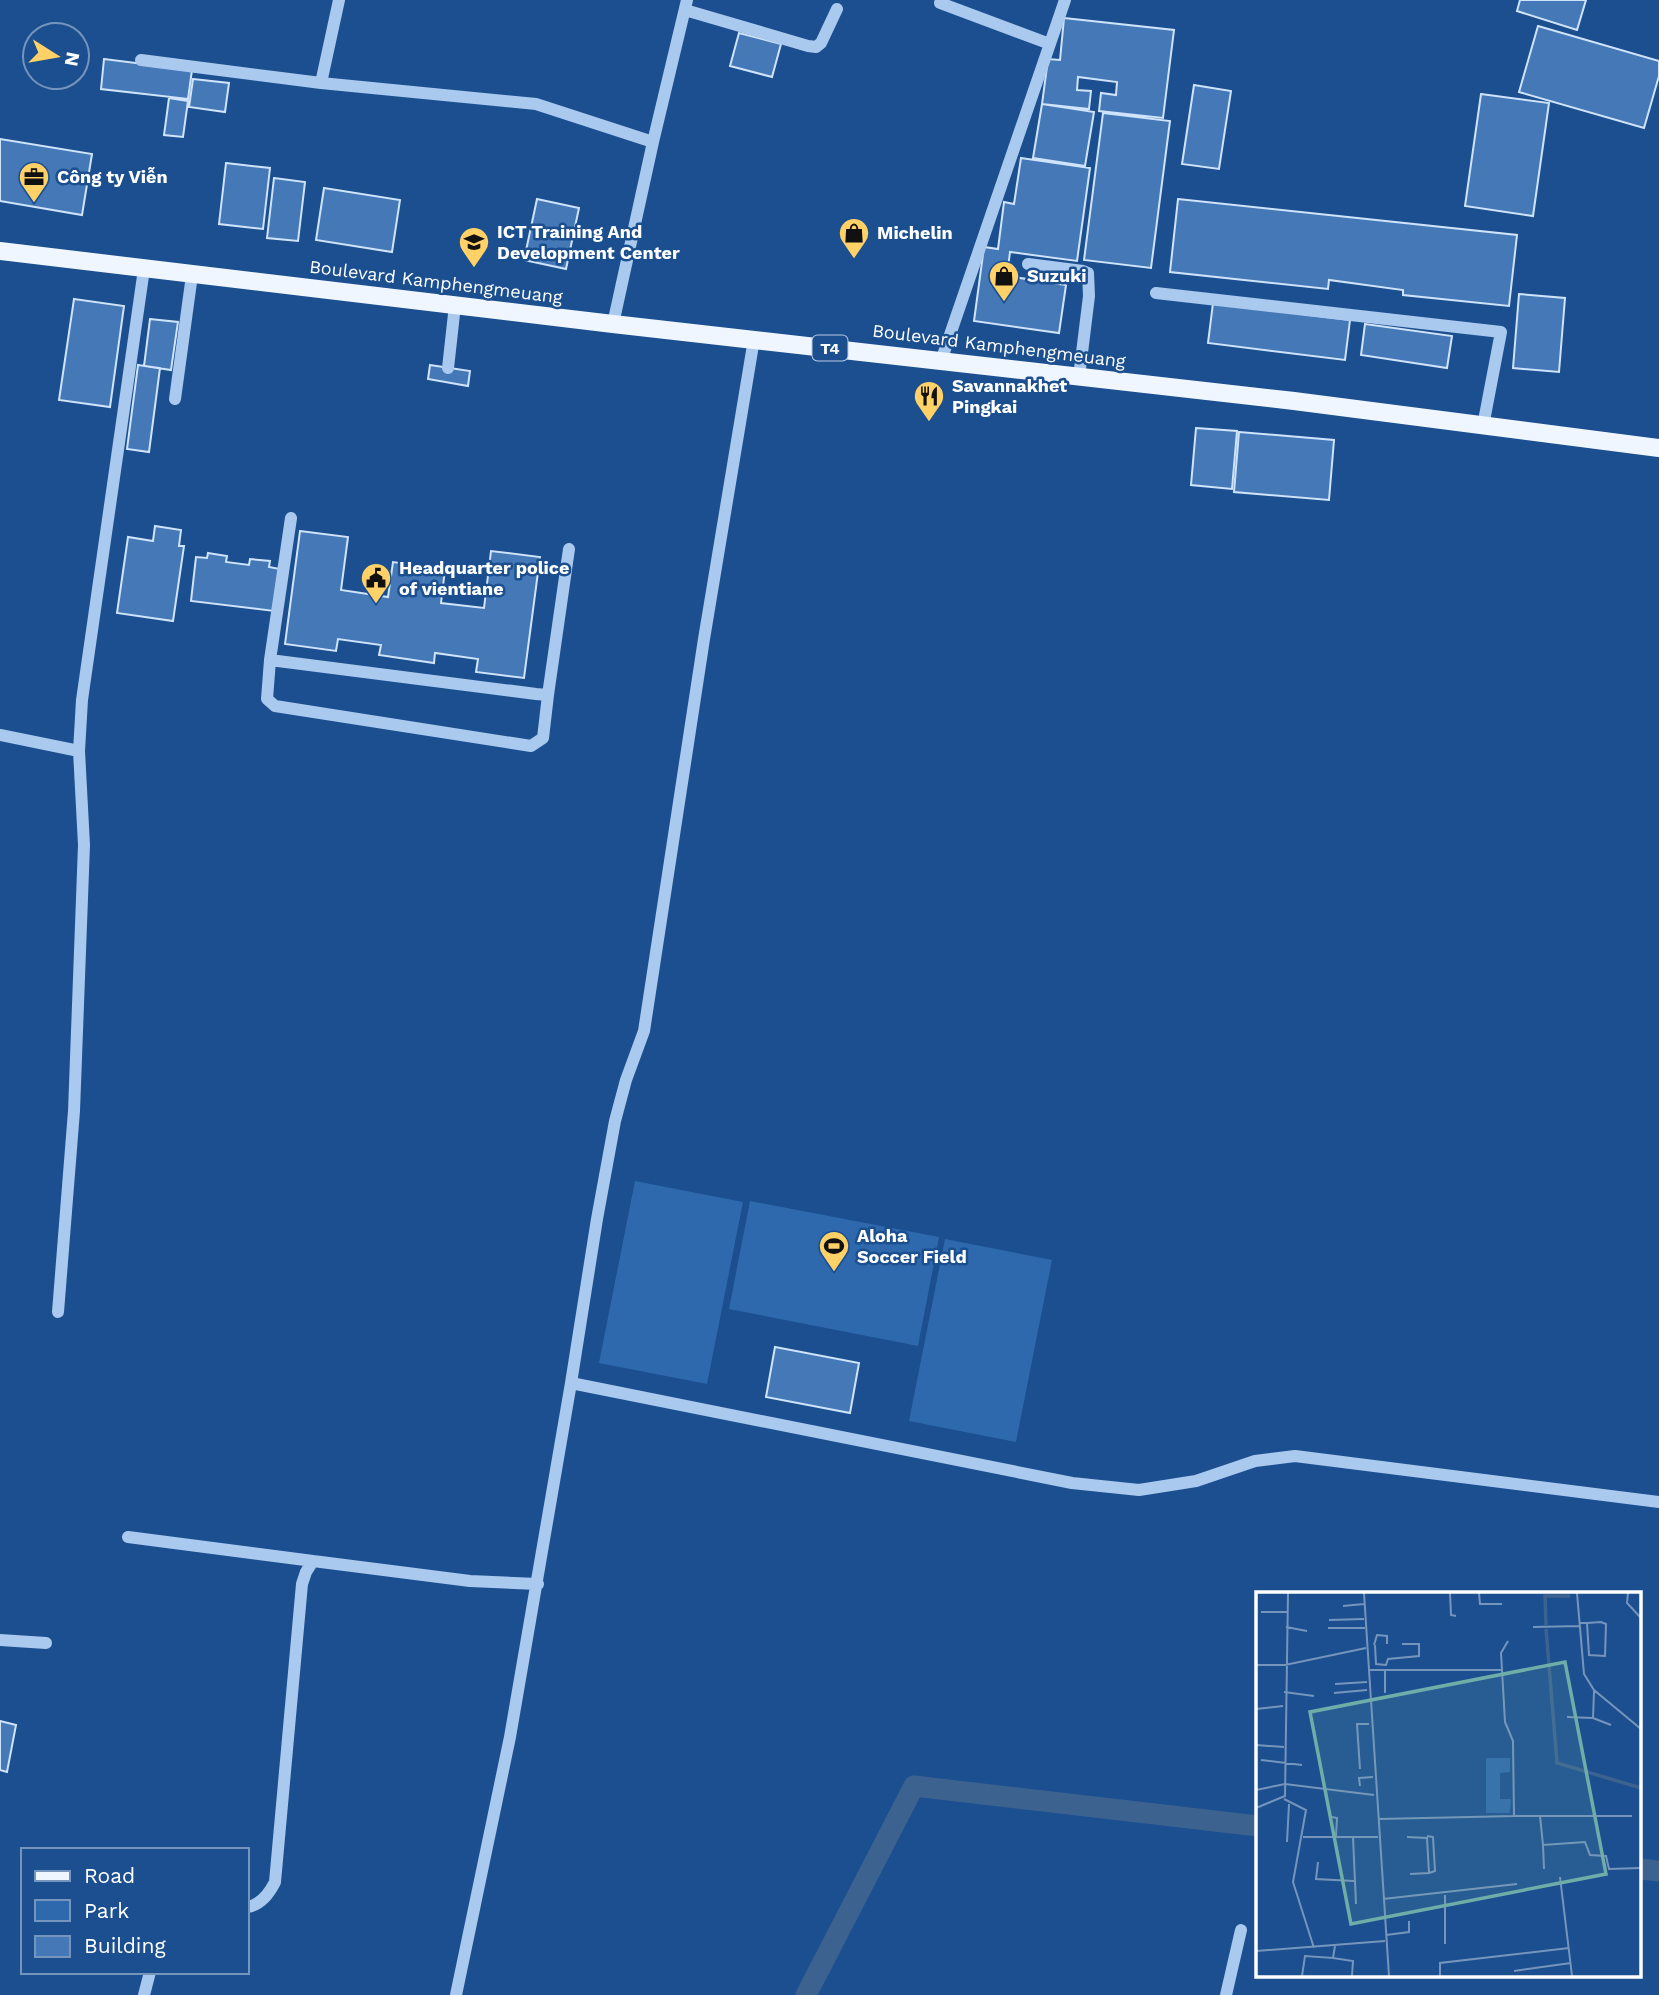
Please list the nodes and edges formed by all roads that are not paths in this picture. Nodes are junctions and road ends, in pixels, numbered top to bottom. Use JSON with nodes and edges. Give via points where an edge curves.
{"nodes":[{"id":1,"x":339,"y":0,"type":"edge"},
{"id":2,"x":1065,"y":0,"type":"edge"},
{"id":3,"x":940,"y":3,"type":"dead end"},
{"id":4,"x":686,"y":5,"type":"edge"},
{"id":5,"x":837,"y":9,"type":"dead end"},
{"id":6,"x":1050,"y":44,"type":"junction"},
{"id":7,"x":141,"y":60,"type":"dead end"},
{"id":8,"x":321,"y":83,"type":"junction"},
{"id":9,"x":653,"y":142,"type":"junction"},
{"id":10,"x":0,"y":251,"type":"edge"},
{"id":11,"x":1028,"y":264,"type":"dead end"},
{"id":12,"x":144,"y":269,"type":"junction"},
{"id":13,"x":192,"y":275,"type":"junction"},
{"id":14,"x":1156,"y":293,"type":"dead end"},
{"id":15,"x":455,"y":306,"type":"junction"},
{"id":16,"x":613,"y":324,"type":"junction"},
{"id":17,"x":754,"y":339,"type":"junction"},
{"id":18,"x":941,"y":361,"type":"junction"},
{"id":19,"x":448,"y":368,"type":"dead end"},
{"id":20,"x":1079,"y":377,"type":"junction"},
{"id":21,"x":175,"y":399,"type":"dead end"},
{"id":22,"x":1483,"y":426,"type":"junction"},
{"id":23,"x":1659,"y":448,"type":"edge"},
{"id":24,"x":291,"y":518,"type":"dead end"},
{"id":25,"x":569,"y":550,"type":"dead end"},
{"id":26,"x":270,"y":660,"type":"junction"},
{"id":27,"x":548,"y":695,"type":"junction"},
{"id":28,"x":0,"y":735,"type":"edge"},
{"id":29,"x":79,"y":751,"type":"junction"},
{"id":30,"x":58,"y":1312,"type":"dead end"},
{"id":31,"x":571,"y":1383,"type":"junction"},
{"id":32,"x":1659,"y":1502,"type":"edge"},
{"id":33,"x":128,"y":1537,"type":"dead end"},
{"id":34,"x":313,"y":1561,"type":"junction"},
{"id":35,"x":538,"y":1584,"type":"junction"},
{"id":36,"x":0,"y":1640,"type":"edge"},
{"id":37,"x":46,"y":1643,"type":"dead end"},
{"id":38,"x":248,"y":1907,"type":"edge"},
{"id":39,"x":1241,"y":1930,"type":"dead end"},
{"id":40,"x":149,"y":1974,"type":"edge"},
{"id":41,"x":144,"y":1995,"type":"edge"},
{"id":42,"x":456,"y":1995,"type":"edge"},
{"id":43,"x":1226,"y":1995,"type":"edge"}],
"edges":[{"from":1,"to":8,"type":"street"},
{"from":2,"to":6,"type":"street"},
{"from":3,"to":6,"type":"street"},
{"from":4,"to":5,"type":"street","via":[[816,47]]},
{"from":4,"to":9,"type":"street"},
{"from":6,"to":18,"type":"street"},
{"from":7,"to":8,"type":"street"},
{"from":8,"to":9,"type":"street","via":[[536,104]]},
{"from":9,"to":16,"type":"street"},
{"from":10,"to":12,"type":"main road","name":"Boulevard Kamphengmeuang","number":"T4"},
{"from":11,"to":20,"type":"street","via":[[1088,274]]},
{"from":12,"to":13,"type":"main road","name":"Boulevard Kamphengmeuang","number":"T4"},
{"from":12,"to":29,"type":"street","via":[[82,700]]},
{"from":13,"to":15,"type":"main road","name":"Boulevard Kamphengmeuang","number":"T4"},
{"from":13,"to":21,"type":"street"},
{"from":14,"to":22,"type":"street","via":[[1501,332]]},
{"from":15,"to":16,"type":"main road","name":"Boulevard Kamphengmeuang","number":"T4"},
{"from":15,"to":19,"type":"street"},
{"from":16,"to":17,"type":"main road","name":"Boulevard Kamphengmeuang","number":"T4"},
{"from":17,"to":18,"type":"main road","name":"Boulevard Kamphengmeuang","number":"T4"},
{"from":17,"to":31,"type":"street","via":[[644,1031],[615,1121]]},
{"from":18,"to":20,"type":"main road","name":"Boulevard Kamphengmeuang","number":"T4"},
{"from":20,"to":22,"type":"main road","name":"Boulevard Kamphengmeuang","number":"T4"},
{"from":22,"to":23,"type":"main road","name":"Boulevard Kamphengmeuang","number":"T4"},
{"from":24,"to":26,"type":"street"},
{"from":25,"to":27,"type":"street"},
{"from":26,"to":27,"type":"street"},
{"from":26,"to":27,"type":"street","via":[[267,699],[275,706],[531,746],[543,738]]},
{"from":28,"to":29,"type":"street"},
{"from":29,"to":30,"type":"street","via":[[84,845],[74,1111]]},
{"from":31,"to":32,"type":"street","via":[[1072,1483],[1126,1489],[1196,1481],[1255,1461],[1295,1456]]},
{"from":31,"to":35,"type":"street"},
{"from":33,"to":34,"type":"street"},
{"from":34,"to":35,"type":"street","via":[[470,1581]]},
{"from":34,"to":38,"type":"street","via":[[302,1584],[275,1882],[268,1896]]},
{"from":35,"to":42,"type":"street"},
{"from":36,"to":37,"type":"street"},
{"from":39,"to":43,"type":"street"},
{"from":40,"to":41,"type":"street"}]}
